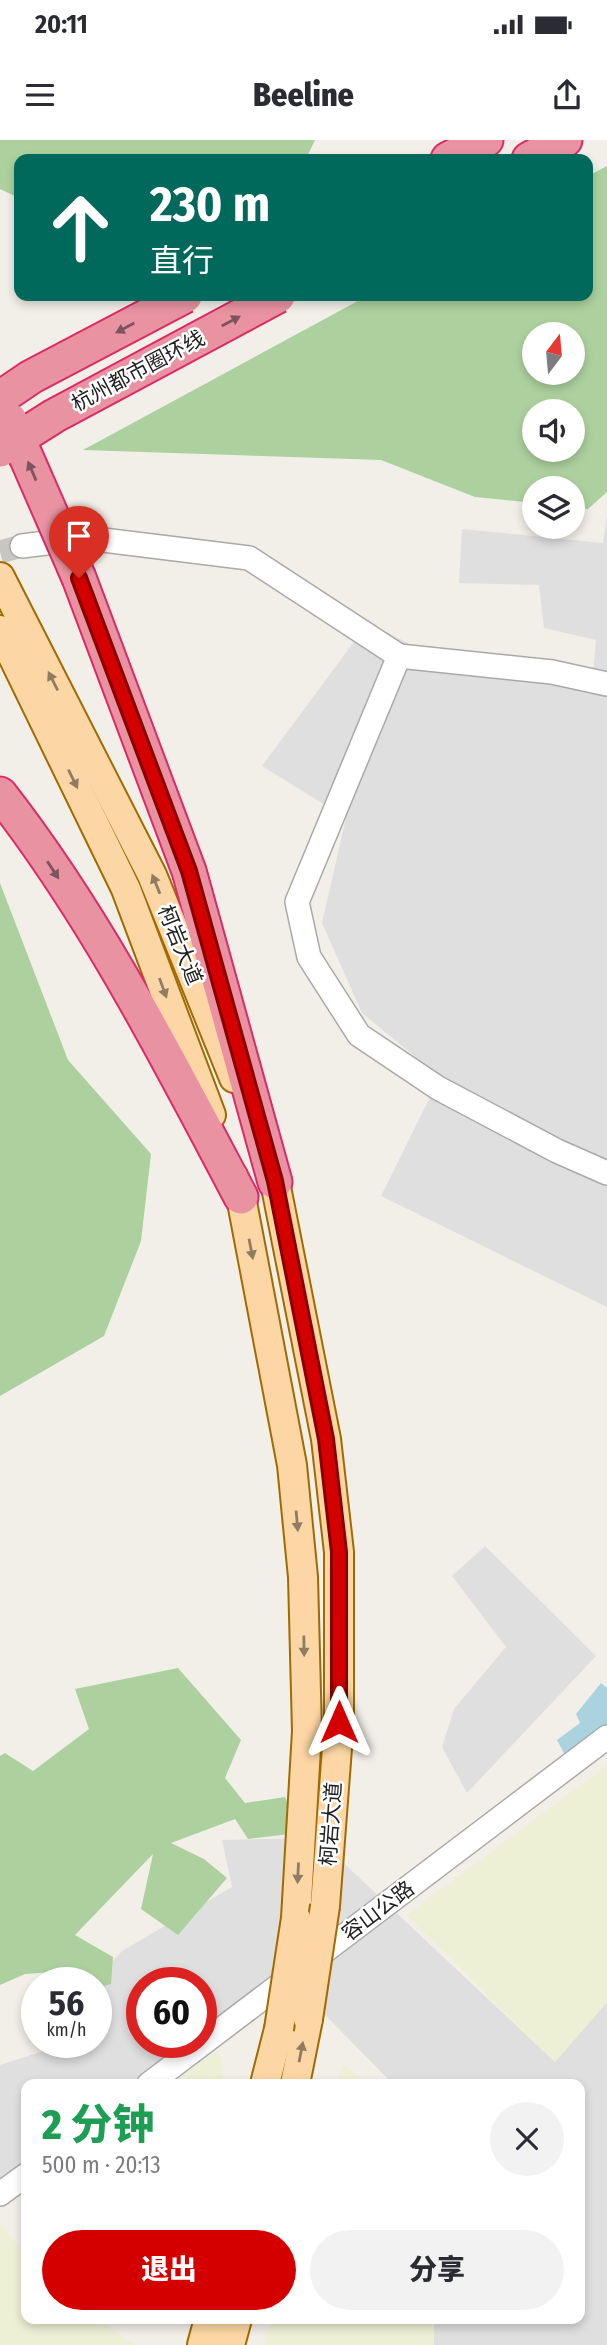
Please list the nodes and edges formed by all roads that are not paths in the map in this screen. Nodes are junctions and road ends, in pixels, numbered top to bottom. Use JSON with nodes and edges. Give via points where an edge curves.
{"nodes":[{"id":1,"x":486,"y":140,"type":"edge"},
{"id":2,"x":565,"y":140,"type":"edge"},
{"id":3,"x":458,"y":154,"type":"edge"},
{"id":4,"x":538,"y":154,"type":"edge"},
{"id":5,"x":176,"y":301,"type":"edge"},
{"id":6,"x":269,"y":301,"type":"edge"},
{"id":7,"x":0,"y":397,"type":"edge"},
{"id":8,"x":0,"y":450,"type":"edge"},
{"id":9,"x":22,"y":546,"type":"tunnel mouth"},
{"id":10,"x":0,"y":577,"type":"edge"},
{"id":11,"x":0,"y":630,"type":"edge"},
{"id":12,"x":399,"y":656,"type":"junction"},
{"id":13,"x":607,"y":684,"type":"edge"},
{"id":14,"x":0,"y":794,"type":"edge"},
{"id":15,"x":607,"y":1174,"type":"edge"},
{"id":16,"x":275,"y":1181,"type":"junction"},
{"id":17,"x":241,"y":1197,"type":"junction"},
{"id":18,"x":607,"y":1737,"type":"edge"},
{"id":19,"x":156,"y":2079,"type":"edge"},
{"id":20,"x":266,"y":2079,"type":"edge"},
{"id":21,"x":296,"y":2079,"type":"edge"},
{"id":22,"x":21,"y":2179,"type":"edge"},
{"id":23,"x":0,"y":2194,"type":"edge"},
{"id":24,"x":229,"y":2324,"type":"edge"},
{"id":25,"x":211,"y":2336,"type":"edge"}],
"edges":[{"from":1,"to":3,"type":"highway"},
{"from":2,"to":4,"type":"highway"},
{"from":5,"to":7,"type":"highway","one_way":true,"bridge":true},
{"from":8,"to":6,"type":"highway","name":"杭州都市圈环线","one_way":true,"bridge":true,"via":[[54,416]]},
{"from":16,"to":7,"type":"highway","one_way":true,"bridge":true,"via":[[189,871],[79,578]]},
{"from":9,"to":12,"type":"street","via":[[87,538],[249,558]]},
{"from":16,"to":10,"type":"main road","name":"柯岩大道","one_way":true,"via":[[152,875]]},
{"from":11,"to":17,"type":"main road","name":"柯岩大道","one_way":true,"via":[[126,889]]},
{"from":12,"to":13,"type":"street","via":[[552,672]]},
{"from":12,"to":15,"type":"street","via":[[297,902],[309,957],[359,1035],[438,1088]]},
{"from":14,"to":17,"type":"highway","one_way":true,"via":[[104,948]]},
{"from":21,"to":16,"type":"main road","name":"柯岩大道","one_way":true,"bridge":true,"via":[[325,1906],[339,1722],[339,1552],[326,1439]]},
{"from":17,"to":20,"type":"main road","name":"柯岩大道","one_way":true,"bridge":true,"via":[[292,1465],[303,1577],[307,1731],[296,1918]]},
{"from":18,"to":19,"type":"street","name":"容山公路"},
{"from":22,"to":23,"type":"street"},
{"from":24,"to":25,"type":"main road"}]}
